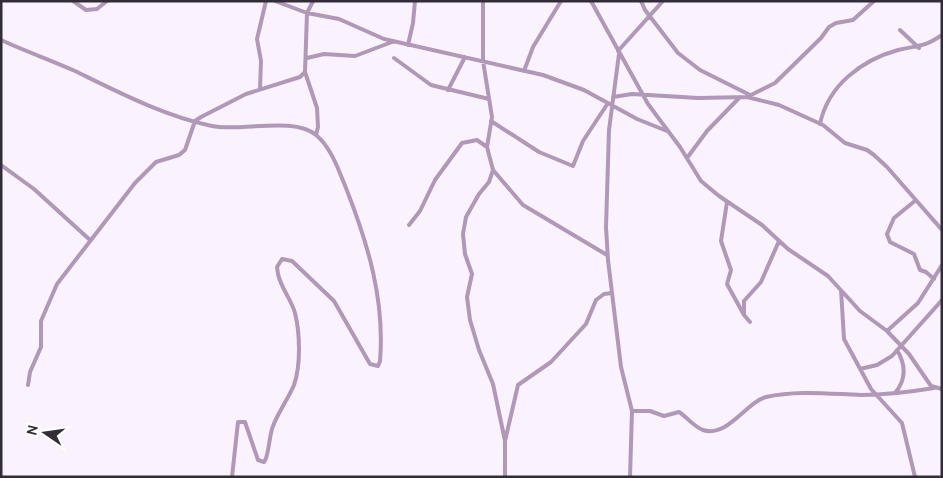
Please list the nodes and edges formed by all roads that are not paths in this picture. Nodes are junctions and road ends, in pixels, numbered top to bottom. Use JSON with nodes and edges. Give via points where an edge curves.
{"nodes":[{"id":1,"x":73,"y":1,"type":"edge"},
{"id":2,"x":107,"y":1,"type":"edge"},
{"id":3,"x":266,"y":1,"type":"edge"},
{"id":4,"x":275,"y":1,"type":"edge"},
{"id":5,"x":313,"y":1,"type":"edge"},
{"id":6,"x":414,"y":1,"type":"edge"},
{"id":7,"x":483,"y":1,"type":"edge"},
{"id":8,"x":561,"y":1,"type":"edge"},
{"id":9,"x":591,"y":1,"type":"edge"},
{"id":10,"x":641,"y":1,"type":"edge"},
{"id":11,"x":663,"y":1,"type":"edge"},
{"id":12,"x":874,"y":1,"type":"edge"},
{"id":13,"x":307,"y":13,"type":"junction"},
{"id":14,"x":651,"y":17,"type":"junction"},
{"id":15,"x":900,"y":30,"type":"dead end"},
{"id":16,"x":942,"y":36,"type":"edge"},
{"id":17,"x":1,"y":40,"type":"edge"},
{"id":18,"x":392,"y":42,"type":"junction"},
{"id":19,"x":408,"y":44,"type":"junction"},
{"id":20,"x":919,"y":48,"type":"junction"},
{"id":21,"x":618,"y":52,"type":"junction"},
{"id":22,"x":465,"y":57,"type":"junction"},
{"id":23,"x":307,"y":58,"type":"junction"},
{"id":24,"x":394,"y":58,"type":"dead end"},
{"id":25,"x":483,"y":61,"type":"junction"},
{"id":26,"x":524,"y":71,"type":"junction"},
{"id":27,"x":305,"y":72,"type":"junction"},
{"id":28,"x":260,"y":88,"type":"junction"},
{"id":29,"x":448,"y":90,"type":"junction"},
{"id":30,"x":642,"y":94,"type":"junction"},
{"id":31,"x":748,"y":96,"type":"junction"},
{"id":32,"x":613,"y":97,"type":"junction"},
{"id":33,"x":740,"y":97,"type":"junction"},
{"id":34,"x":489,"y":99,"type":"junction"},
{"id":35,"x":610,"y":104,"type":"junction"},
{"id":36,"x":491,"y":120,"type":"junction"},
{"id":37,"x":196,"y":121,"type":"junction"},
{"id":38,"x":820,"y":124,"type":"junction"},
{"id":39,"x":669,"y":132,"type":"junction"},
{"id":40,"x":316,"y":135,"type":"junction"},
{"id":41,"x":487,"y":147,"type":"junction"},
{"id":42,"x":687,"y":158,"type":"junction"},
{"id":43,"x":1,"y":165,"type":"edge"},
{"id":44,"x":493,"y":170,"type":"junction"},
{"id":45,"x":916,"y":200,"type":"junction"},
{"id":46,"x":727,"y":202,"type":"junction"},
{"id":47,"x":409,"y":225,"type":"dead end"},
{"id":48,"x":942,"y":230,"type":"edge"},
{"id":49,"x":90,"y":240,"type":"junction"},
{"id":50,"x":779,"y":241,"type":"junction"},
{"id":51,"x":608,"y":254,"type":"junction"},
{"id":52,"x":942,"y":265,"type":"edge"},
{"id":53,"x":934,"y":279,"type":"junction"},
{"id":54,"x":841,"y":290,"type":"junction"},
{"id":55,"x":612,"y":293,"type":"junction"},
{"id":56,"x":942,"y":300,"type":"edge"},
{"id":57,"x":744,"y":315,"type":"junction"},
{"id":58,"x":750,"y":322,"type":"dead end"},
{"id":59,"x":887,"y":332,"type":"junction"},
{"id":60,"x":900,"y":345,"type":"junction"},
{"id":61,"x":897,"y":350,"type":"junction"},
{"id":62,"x":860,"y":369,"type":"junction"},
{"id":63,"x":28,"y":385,"type":"dead end"},
{"id":64,"x":934,"y":388,"type":"junction"},
{"id":65,"x":941,"y":390,"type":"edge"},
{"id":66,"x":895,"y":393,"type":"junction"},
{"id":67,"x":875,"y":395,"type":"junction"},
{"id":68,"x":632,"y":411,"type":"junction"},
{"id":69,"x":505,"y":441,"type":"junction"},
{"id":70,"x":232,"y":477,"type":"edge"},
{"id":71,"x":506,"y":477,"type":"edge"},
{"id":72,"x":630,"y":477,"type":"edge"},
{"id":73,"x":915,"y":477,"type":"edge"}],
"edges":[{"from":1,"to":2,"type":"street","via":[[86,10]]},
{"from":3,"to":28,"type":"street","via":[[257,39],[261,60]]},
{"from":4,"to":13,"type":"street"},
{"from":5,"to":13,"type":"street"},
{"from":6,"to":19,"type":"street"},
{"from":7,"to":25,"type":"street"},
{"from":8,"to":26,"type":"street","via":[[533,47]]},
{"from":9,"to":21,"type":"street"},
{"from":10,"to":14,"type":"street"},
{"from":11,"to":14,"type":"street"},
{"from":12,"to":31,"type":"street","via":[[853,20],[829,27],[775,83]]},
{"from":13,"to":18,"type":"street","via":[[339,19]]},
{"from":13,"to":23,"type":"street"},
{"from":14,"to":21,"type":"street"},
{"from":14,"to":31,"type":"street","via":[[678,53],[700,70]]},
{"from":15,"to":20,"type":"street"},
{"from":16,"to":20,"type":"street"},
{"from":17,"to":37,"type":"street","via":[[125,95]]},
{"from":18,"to":19,"type":"street"},
{"from":18,"to":23,"type":"street","via":[[355,56],[324,54]]},
{"from":19,"to":22,"type":"street"},
{"from":20,"to":38,"type":"street","via":[[879,57],[845,78]]},
{"from":21,"to":30,"type":"street"},
{"from":21,"to":32,"type":"street"},
{"from":22,"to":25,"type":"street"},
{"from":22,"to":29,"type":"street"},
{"from":23,"to":27,"type":"street"},
{"from":24,"to":29,"type":"street","via":[[431,85]]},
{"from":25,"to":26,"type":"street"},
{"from":25,"to":34,"type":"street"},
{"from":26,"to":35,"type":"street","via":[[558,80]]},
{"from":27,"to":28,"type":"street","via":[[297,78]]},
{"from":27,"to":40,"type":"street","via":[[317,108]]},
{"from":28,"to":37,"type":"street","via":[[221,105]]},
{"from":29,"to":34,"type":"street"},
{"from":30,"to":32,"type":"street"},
{"from":30,"to":33,"type":"street","via":[[685,98]]},
{"from":30,"to":39,"type":"street"},
{"from":31,"to":33,"type":"street"},
{"from":31,"to":38,"type":"street","via":[[779,105]]},
{"from":32,"to":35,"type":"street"},
{"from":33,"to":42,"type":"street","via":[[707,131]]},
{"from":34,"to":36,"type":"street"},
{"from":35,"to":36,"type":"street","via":[[583,140],[572,166],[539,152]]},
{"from":35,"to":39,"type":"street"},
{"from":35,"to":51,"type":"street","via":[[606,209]]},
{"from":36,"to":41,"type":"street"},
{"from":37,"to":40,"type":"street","via":[[222,127],[298,128]]},
{"from":37,"to":49,"type":"street","via":[[182,152],[161,159],[152,166]]},
{"from":38,"to":45,"type":"street","via":[[838,139],[874,155]]},
{"from":39,"to":42,"type":"street"},
{"from":40,"to":70,"type":"street","via":[[340,174],[372,263],[378,293],[380,361],[378,366],[370,364],[334,301],[292,261],[282,259],[277,268],[295,312],[297,373],[268,438],[264,462],[255,455],[245,422],[238,422]]},
{"from":41,"to":44,"type":"street"},
{"from":41,"to":47,"type":"street","via":[[477,140],[462,143],[434,180],[420,212]]},
{"from":42,"to":46,"type":"street","via":[[701,181]]},
{"from":43,"to":49,"type":"street","via":[[34,189]]},
{"from":44,"to":51,"type":"street","via":[[523,205]]},
{"from":44,"to":69,"type":"street","via":[[489,182],[466,217],[463,234],[472,274],[467,297],[470,320],[478,350],[493,384]]},
{"from":45,"to":48,"type":"street"},
{"from":45,"to":53,"type":"street","via":[[894,218],[887,234],[890,242],[914,254],[920,270]]},
{"from":46,"to":50,"type":"street","via":[[762,225]]},
{"from":46,"to":57,"type":"street","via":[[721,241],[731,270],[727,284]]},
{"from":49,"to":63,"type":"street","via":[[49,299],[41,321],[41,347]]},
{"from":50,"to":54,"type":"street","via":[[822,270]]},
{"from":50,"to":57,"type":"street","via":[[763,279],[744,301]]},
{"from":51,"to":55,"type":"street"},
{"from":52,"to":53,"type":"street"},
{"from":53,"to":59,"type":"street","via":[[918,303]]},
{"from":54,"to":59,"type":"street","via":[[860,311]]},
{"from":54,"to":62,"type":"street","via":[[844,339]]},
{"from":55,"to":68,"type":"street","via":[[621,367]]},
{"from":55,"to":69,"type":"street","via":[[596,300],[586,324],[551,362],[518,385]]},
{"from":56,"to":60,"type":"street"},
{"from":57,"to":58,"type":"street"},
{"from":59,"to":60,"type":"street"},
{"from":60,"to":61,"type":"street"},
{"from":60,"to":64,"type":"street"},
{"from":61,"to":62,"type":"street","via":[[877,365]]},
{"from":61,"to":66,"type":"street","via":[[905,368],[901,387]]},
{"from":62,"to":67,"type":"street"},
{"from":64,"to":65,"type":"street"},
{"from":64,"to":66,"type":"street"},
{"from":66,"to":67,"type":"street"},
{"from":67,"to":68,"type":"street","via":[[819,392],[767,397],[757,401],[735,421],[711,431],[700,429],[679,412],[664,416],[650,411]]},
{"from":67,"to":73,"type":"street","via":[[902,422]]},
{"from":68,"to":72,"type":"street"},
{"from":69,"to":71,"type":"street"}]}
